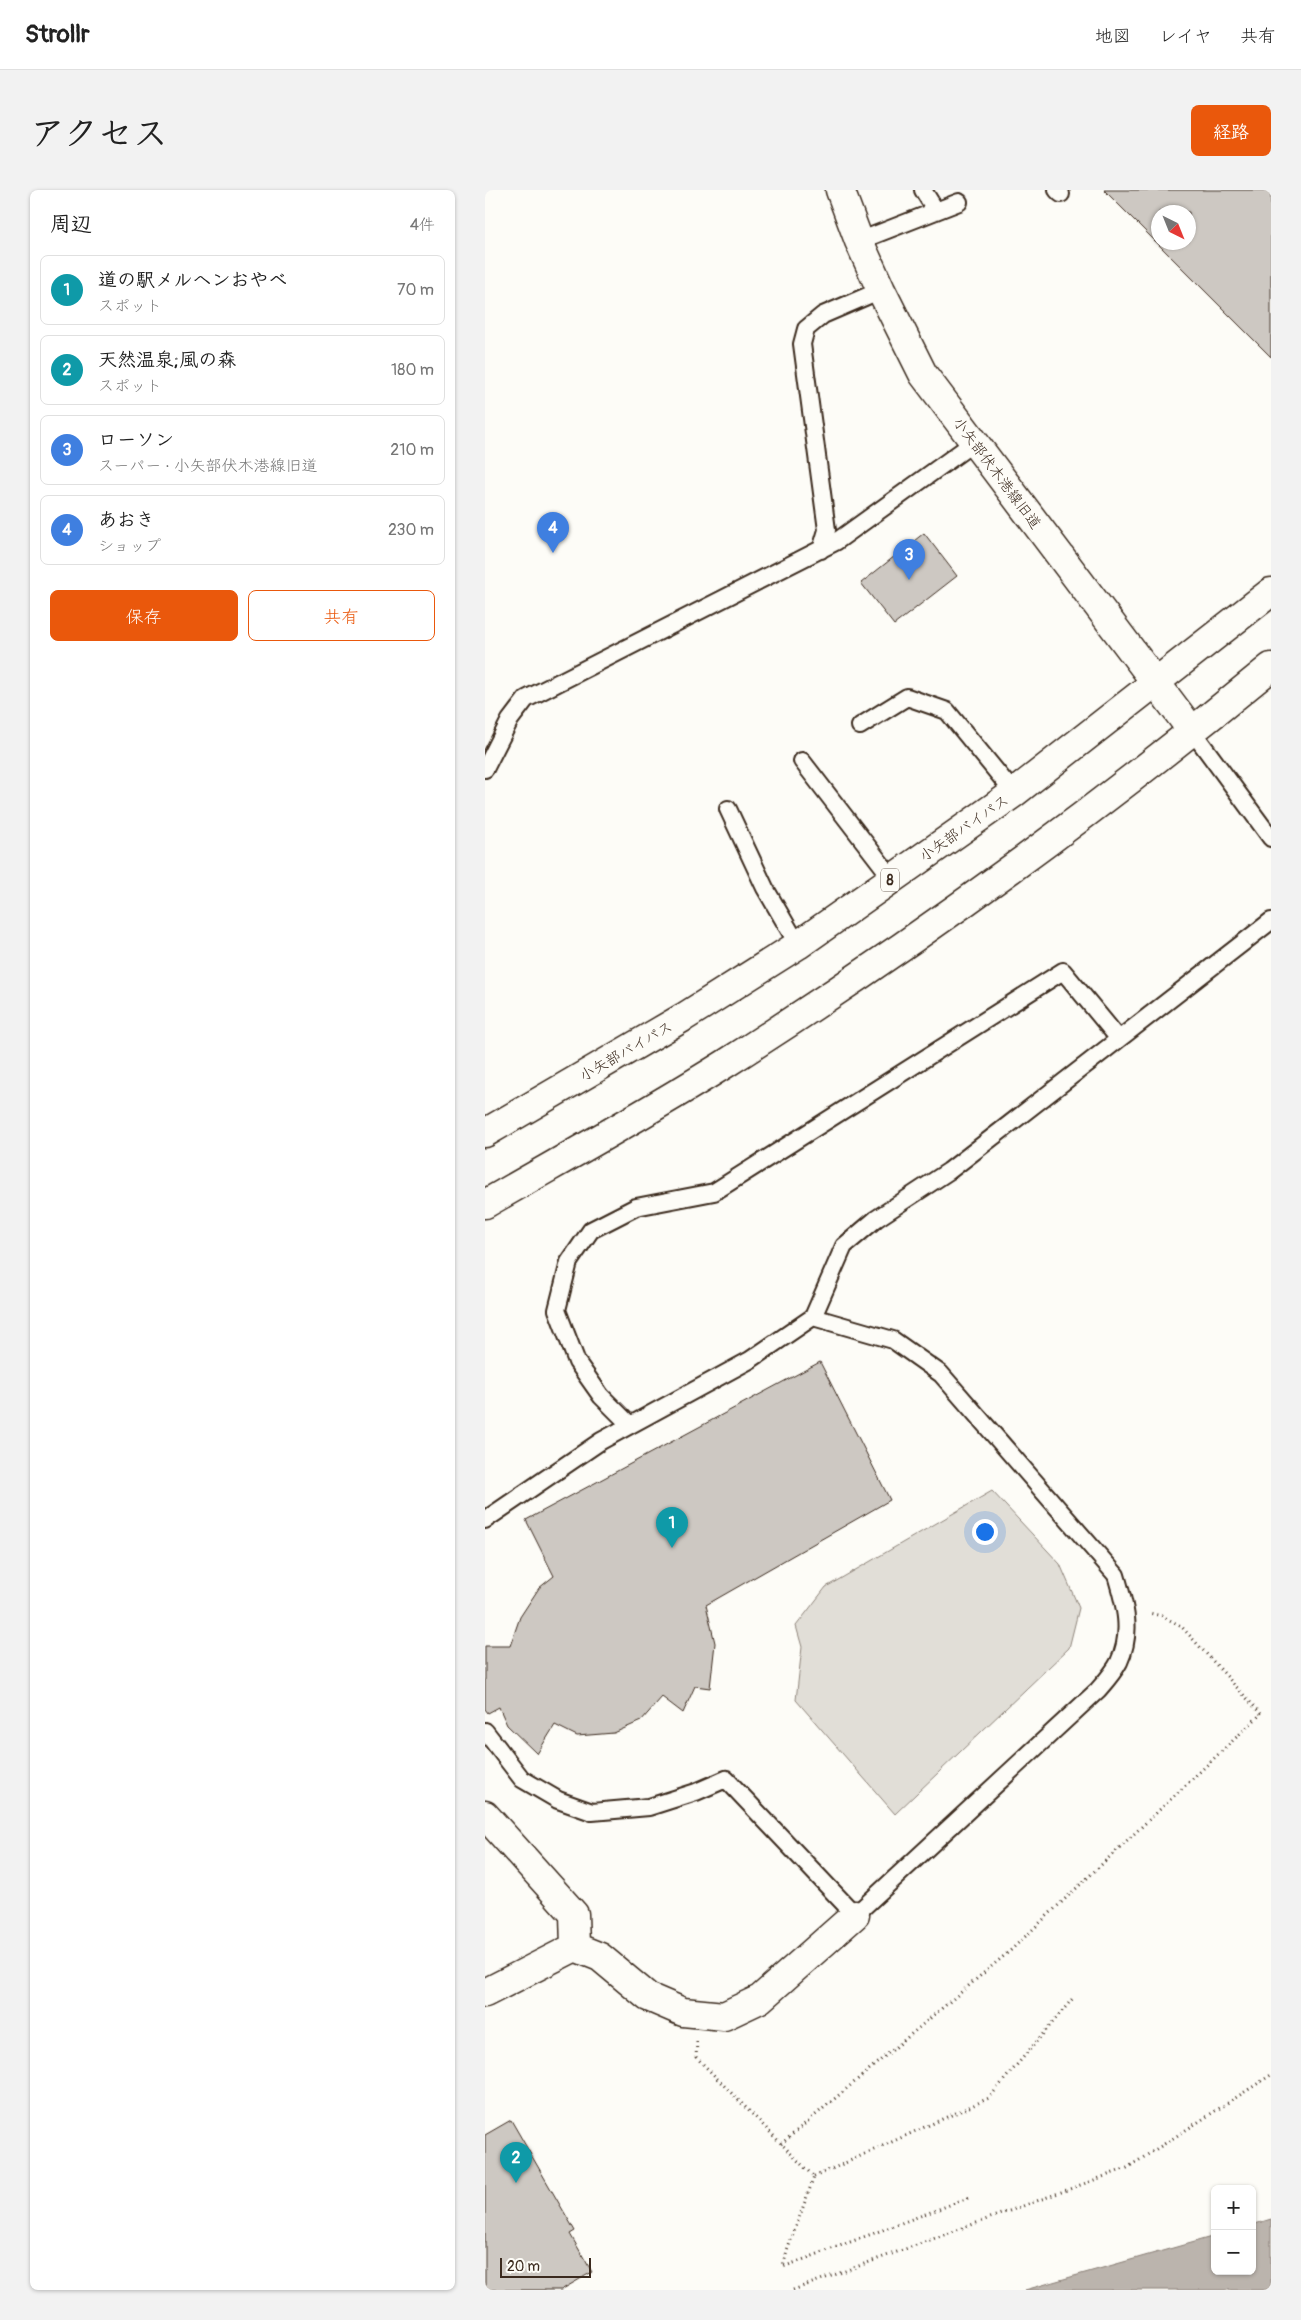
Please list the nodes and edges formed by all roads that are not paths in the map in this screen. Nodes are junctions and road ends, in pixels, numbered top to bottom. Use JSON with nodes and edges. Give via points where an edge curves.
{"nodes":[{"id":1,"x":840,"y":190,"type":"edge"},
{"id":2,"x":923,"y":190,"type":"edge"},
{"id":3,"x":959,"y":202,"type":"dead end"},
{"id":4,"x":935,"y":211,"type":"junction"},
{"id":5,"x":859,"y":241,"type":"junction"},
{"id":6,"x":881,"y":290,"type":"junction"},
{"id":7,"x":973,"y":443,"type":"junction"},
{"id":8,"x":821,"y":550,"type":"junction"},
{"id":9,"x":1271,"y":592,"type":"edge"},
{"id":10,"x":1271,"y":667,"type":"edge"},
{"id":11,"x":1155,"y":682,"type":"junction"},
{"id":12,"x":860,"y":726,"type":"dead end"},
{"id":13,"x":1193,"y":732,"type":"junction"},
{"id":14,"x":802,"y":761,"type":"dead end"},
{"id":15,"x":485,"y":769,"type":"edge"},
{"id":16,"x":1015,"y":792,"type":"junction"},
{"id":17,"x":727,"y":809,"type":"dead end"},
{"id":18,"x":1271,"y":838,"type":"edge"},
{"id":19,"x":892,"y":878,"type":"junction"},
{"id":20,"x":1271,"y":921,"type":"edge"},
{"id":21,"x":798,"y":945,"type":"junction"},
{"id":22,"x":1119,"y":1039,"type":"junction"},
{"id":23,"x":485,"y":1133,"type":"edge"},
{"id":24,"x":485,"y":1204,"type":"edge"},
{"id":25,"x":813,"y":1317,"type":"junction"},
{"id":26,"x":630,"y":1425,"type":"junction"},
{"id":27,"x":485,"y":1520,"type":"edge"},
{"id":28,"x":485,"y":1731,"type":"edge"},
{"id":29,"x":485,"y":1815,"type":"edge"},
{"id":30,"x":855,"y":1915,"type":"junction"},
{"id":31,"x":575,"y":1947,"type":"junction"},
{"id":32,"x":485,"y":1993,"type":"edge"}],
"edges":[{"from":1,"to":5,"type":"main road","name":"小矢部伏木港線旧道"},
{"from":2,"to":4,"type":"lane"},
{"from":3,"to":4,"type":"lane"},
{"from":4,"to":5,"type":"lane"},
{"from":5,"to":6,"type":"main road","name":"小矢部伏木港線旧道"},
{"from":6,"to":7,"type":"main road","name":"小矢部伏木港線旧道","via":[[923,374]]},
{"from":6,"to":8,"type":"lane","via":[[823,315],[806,329],[802,344],[827,530]]},
{"from":7,"to":8,"type":"lane"},
{"from":7,"to":11,"type":"main road","name":"小矢部伏木港線旧道"},
{"from":8,"to":15,"type":"lane","via":[[526,699],[510,720]]},
{"from":9,"to":11,"type":"main road","name":"小矢部バイパス","number":"8"},
{"from":10,"to":13,"type":"main road"},
{"from":11,"to":13,"type":"main road","name":"小矢部伏木港線旧道"},
{"from":11,"to":16,"type":"main road","name":"小矢部バイパス","number":"8"},
{"from":12,"to":16,"type":"lane","via":[[907,697],[947,711]]},
{"from":13,"to":18,"type":"lane"},
{"from":13,"to":24,"type":"main road","via":[[1049,843],[884,960],[724,1064]]},
{"from":14,"to":19,"type":"lane"},
{"from":16,"to":19,"type":"main road","name":"小矢部バイパス","number":"8"},
{"from":17,"to":21,"type":"lane","via":[[765,888]]},
{"from":19,"to":21,"type":"main road","name":"小矢部バイパス","number":"8"},
{"from":20,"to":22,"type":"lane"},
{"from":21,"to":23,"type":"main road","name":"小矢部バイパス","number":"8","via":[[684,1017]]},
{"from":22,"to":25,"type":"lane","via":[[844,1246]]},
{"from":22,"to":26,"type":"lane","via":[[1063,971],[714,1192],[636,1208],[591,1230],[569,1262],[557,1310],[577,1362],[601,1396]]},
{"from":25,"to":26,"type":"lane","via":[[750,1360]]},
{"from":25,"to":30,"type":"lane","via":[[893,1340],[941,1374],[1116,1575],[1127,1614],[1127,1639],[1119,1663],[1098,1690]]},
{"from":26,"to":27,"type":"lane","via":[[593,1446]]},
{"from":28,"to":30,"type":"lane","via":[[522,1779],[558,1800],[593,1812],[649,1807],[726,1779]]},
{"from":29,"to":31,"type":"main road","via":[[574,1914]]},
{"from":30,"to":31,"type":"main road","via":[[760,2000],[724,2016],[683,2012],[648,1997],[599,1957]]},
{"from":31,"to":32,"type":"main road"}]}
